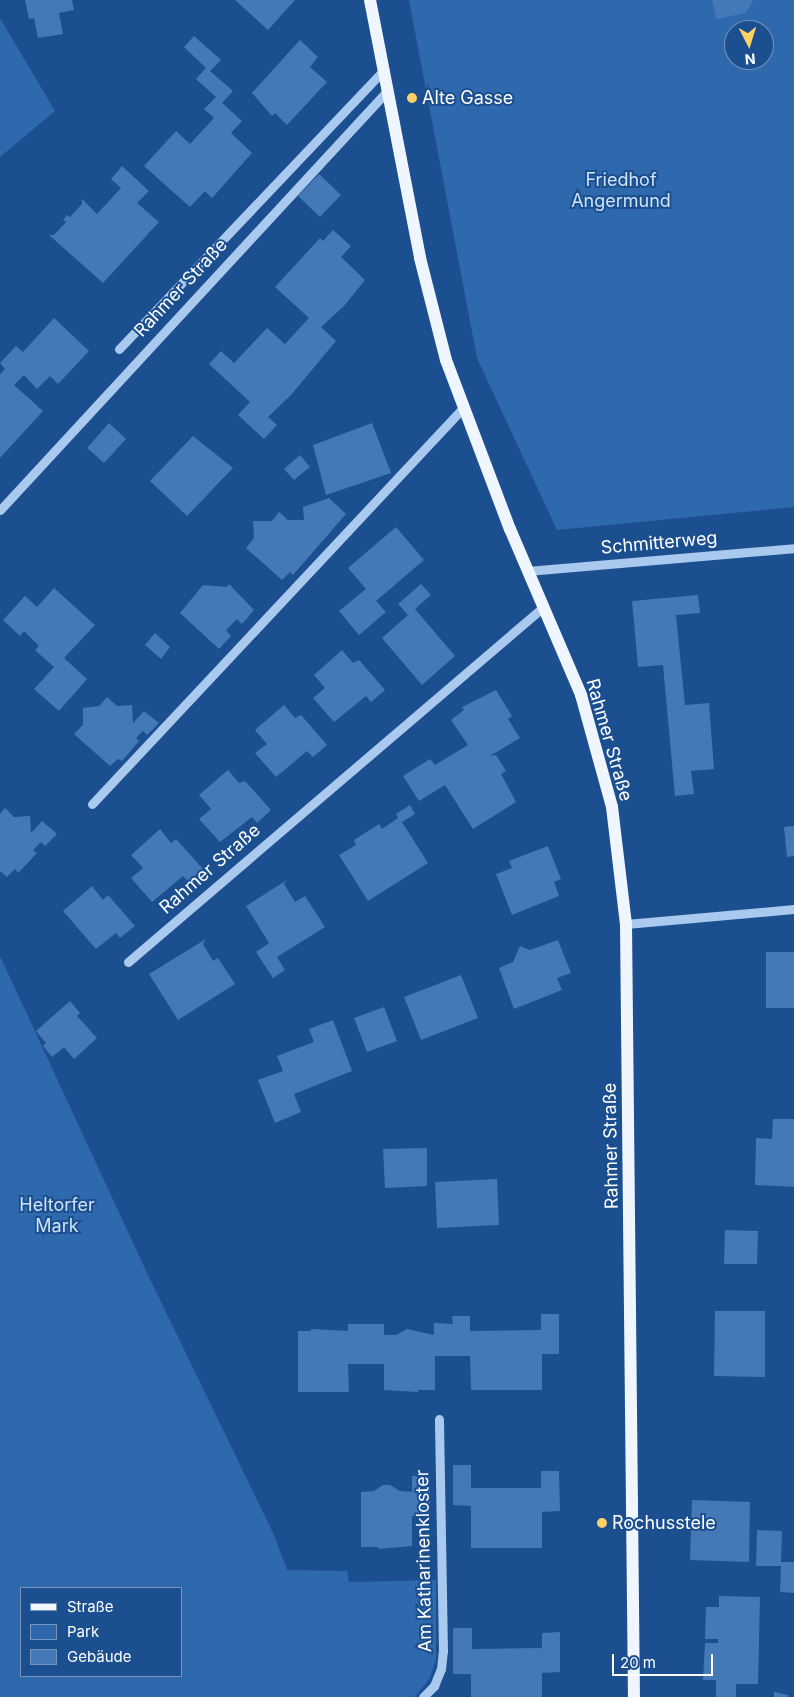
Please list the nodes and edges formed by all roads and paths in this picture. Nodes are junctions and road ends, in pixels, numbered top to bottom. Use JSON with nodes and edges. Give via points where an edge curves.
{"nodes":[{"id":1,"x":370,"y":0,"type":"edge"},
{"id":2,"x":384,"y":70,"type":"junction"},
{"id":3,"x":388,"y":90,"type":"junction"},
{"id":4,"x":119,"y":349,"type":"dead end"},
{"id":5,"x":462,"y":408,"type":"junction"},
{"id":6,"x":0,"y":510,"type":"edge"},
{"id":7,"x":794,"y":548,"type":"edge"},
{"id":8,"x":527,"y":571,"type":"junction"},
{"id":9,"x":542,"y":608,"type":"junction"},
{"id":10,"x":92,"y":804,"type":"dead end"},
{"id":11,"x":794,"y":909,"type":"edge"},
{"id":12,"x":626,"y":924,"type":"junction"},
{"id":13,"x":128,"y":962,"type":"dead end"},
{"id":14,"x":439,"y":1419,"type":"dead end"},
{"id":15,"x":423,"y":1697,"type":"edge"},
{"id":16,"x":634,"y":1697,"type":"edge"}],
"edges":[{"from":1,"to":2,"type":"main road","name":"Rahmer Straße"},
{"from":2,"to":3,"type":"main road","name":"Rahmer Straße"},
{"from":2,"to":4,"type":"street"},
{"from":3,"to":5,"type":"main road","name":"Rahmer Straße","via":[[433,314]]},
{"from":3,"to":6,"type":"street","name":"Rahmer Straße"},
{"from":5,"to":8,"type":"main road","name":"Rahmer Straße"},
{"from":5,"to":10,"type":"street"},
{"from":7,"to":8,"type":"street","name":"Schmitterweg"},
{"from":8,"to":9,"type":"main road","name":"Rahmer Straße"},
{"from":9,"to":12,"type":"main road","name":"Rahmer Straße","via":[[581,694],[602,762],[612,807]]},
{"from":9,"to":13,"type":"street","name":"Rahmer Straße"},
{"from":11,"to":12,"type":"street"},
{"from":12,"to":16,"type":"main road","name":"Rahmer Straße"},
{"from":14,"to":15,"type":"street","name":"Am Katharinenkloster","via":[[443,1652],[434,1686]]}]}
